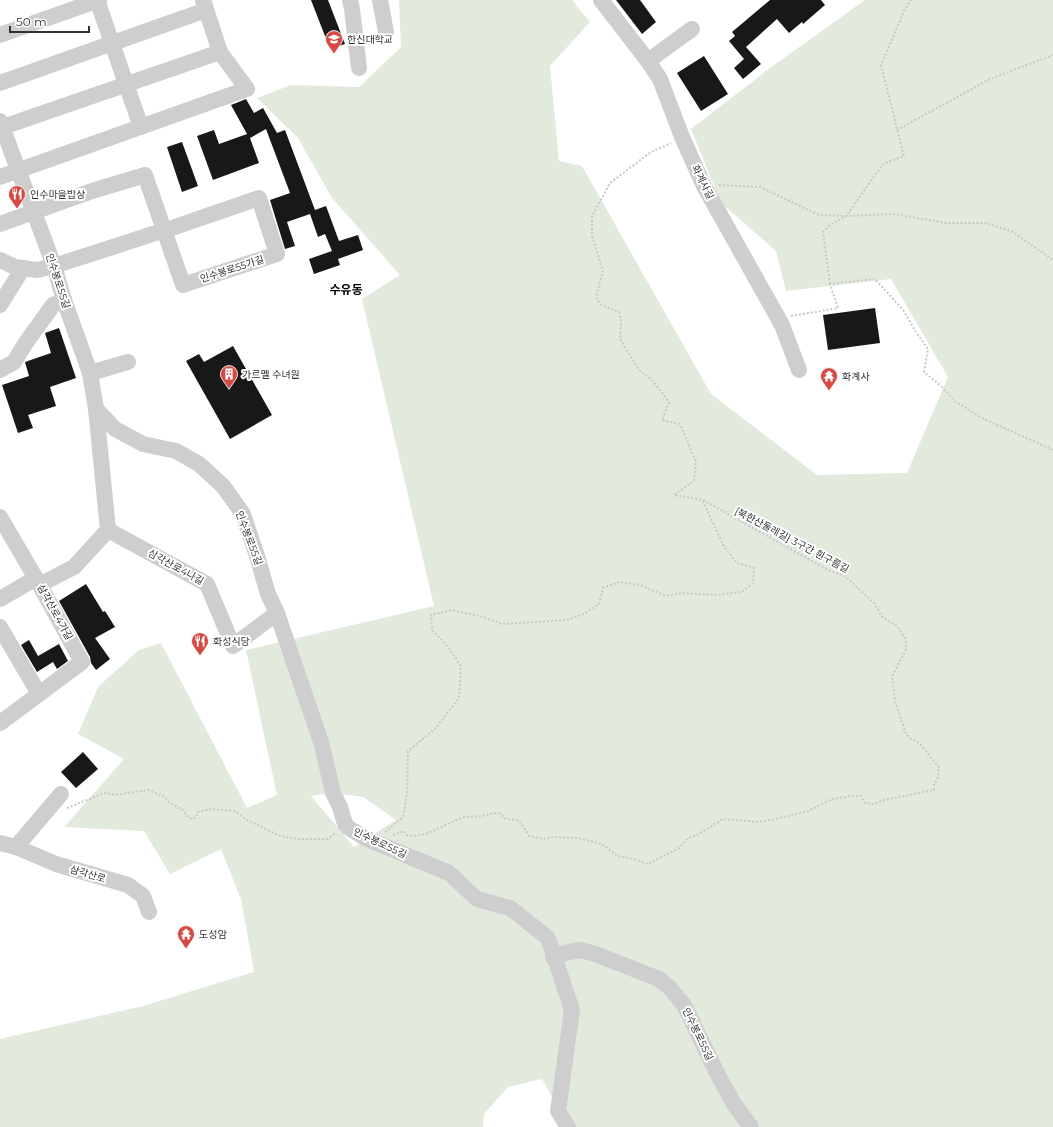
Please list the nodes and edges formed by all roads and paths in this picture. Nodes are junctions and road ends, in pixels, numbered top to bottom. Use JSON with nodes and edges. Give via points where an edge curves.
{"nodes":[{"id":1,"x":98,"y":0,"type":"edge"},
{"id":2,"x":350,"y":0,"type":"edge"},
{"id":3,"x":380,"y":0,"type":"edge"},
{"id":4,"x":601,"y":0,"type":"edge"},
{"id":5,"x":911,"y":0,"type":"edge"},
{"id":6,"x":204,"y":5,"type":"edge"},
{"id":7,"x":692,"y":29,"type":"dead end"},
{"id":8,"x":386,"y":32,"type":"dead end"},
{"id":9,"x":0,"y":35,"type":"edge"},
{"id":10,"x":112,"y":43,"type":"junction"},
{"id":11,"x":220,"y":52,"type":"junction"},
{"id":12,"x":1053,"y":55,"type":"edge"},
{"id":13,"x":648,"y":61,"type":"junction"},
{"id":14,"x":359,"y":68,"type":"dead end"},
{"id":15,"x":0,"y":83,"type":"edge"},
{"id":16,"x":126,"y":85,"type":"junction"},
{"id":17,"x":1,"y":125,"type":"edge"},
{"id":18,"x":141,"y":127,"type":"junction"},
{"id":19,"x":897,"y":130,"type":"junction"},
{"id":20,"x":682,"y":137,"type":"junction"},
{"id":21,"x":18,"y":170,"type":"junction"},
{"id":22,"x":0,"y":177,"type":"edge"},
{"id":23,"x":713,"y":185,"type":"dead end"},
{"id":24,"x":33,"y":212,"type":"junction"},
{"id":25,"x":846,"y":216,"type":"junction"},
{"id":26,"x":0,"y":224,"type":"edge"},
{"id":27,"x":165,"y":230,"type":"junction"},
{"id":28,"x":0,"y":260,"type":"edge"},
{"id":29,"x":1053,"y":260,"type":"edge"},
{"id":30,"x":54,"y":266,"type":"junction"},
{"id":31,"x":23,"y":268,"type":"junction"},
{"id":32,"x":830,"y":284,"type":"junction"},
{"id":33,"x":64,"y":300,"type":"junction"},
{"id":34,"x":0,"y":305,"type":"edge"},
{"id":35,"x":778,"y":318,"type":"junction"},
{"id":36,"x":128,"y":362,"type":"dead end"},
{"id":37,"x":0,"y":370,"type":"edge"},
{"id":38,"x":799,"y":370,"type":"dead end"},
{"id":39,"x":90,"y":373,"type":"junction"},
{"id":40,"x":96,"y":410,"type":"junction"},
{"id":41,"x":1053,"y":450,"type":"edge"},
{"id":42,"x":703,"y":500,"type":"junction"},
{"id":43,"x":0,"y":517,"type":"edge"},
{"id":44,"x":108,"y":530,"type":"junction"},
{"id":45,"x":38,"y":582,"type":"junction"},
{"id":46,"x":0,"y":599,"type":"edge"},
{"id":47,"x":277,"y":613,"type":"junction"},
{"id":48,"x":0,"y":627,"type":"edge"},
{"id":49,"x":40,"y":694,"type":"junction"},
{"id":50,"x":0,"y":723,"type":"edge"},
{"id":51,"x":61,"y":794,"type":"dead end"},
{"id":52,"x":48,"y":810,"type":"junction"},
{"id":53,"x":349,"y":828,"type":"junction"},
{"id":54,"x":388,"y":837,"type":"dead end"},
{"id":55,"x":364,"y":838,"type":"junction"},
{"id":56,"x":0,"y":843,"type":"edge"},
{"id":57,"x":16,"y":847,"type":"junction"},
{"id":58,"x":149,"y":912,"type":"dead end"},
{"id":59,"x":553,"y":957,"type":"junction"},
{"id":60,"x":568,"y":1127,"type":"edge"},
{"id":61,"x":751,"y":1127,"type":"edge"}],
"edges":[{"from":1,"to":9,"type":"street"},
{"from":1,"to":10,"type":"street"},
{"from":2,"to":14,"type":"street"},
{"from":3,"to":8,"type":"street"},
{"from":4,"to":13,"type":"street","name":"화계사길"},
{"from":5,"to":19,"type":"path","via":[[881,64]]},
{"from":6,"to":10,"type":"street"},
{"from":6,"to":11,"type":"street"},
{"from":7,"to":13,"type":"street"},
{"from":10,"to":15,"type":"street"},
{"from":10,"to":16,"type":"street"},
{"from":11,"to":16,"type":"street","name":"인수봉로55길"},
{"from":11,"to":18,"type":"street","via":[[247,89]]},
{"from":12,"to":19,"type":"path","via":[[990,79]]},
{"from":13,"to":20,"type":"street","name":"화계사길","via":[[660,79]]},
{"from":16,"to":17,"type":"street","name":"인수봉로55길"},
{"from":16,"to":18,"type":"street"},
{"from":17,"to":21,"type":"street","name":"인수봉로55길"},
{"from":18,"to":21,"type":"street"},
{"from":19,"to":25,"type":"path","via":[[904,156],[883,164]]},
{"from":20,"to":35,"type":"street","name":"화계사길","via":[[704,186]]},
{"from":20,"to":42,"type":"path","name":"[북한산둘레길] 3구간 흰구름길","via":[[651,152],[610,183],[592,216],[592,236],[603,271],[596,297],[600,304],[620,312],[620,338],[639,370],[652,380],[669,402],[662,420],[680,424],[696,462],[694,481],[674,495]]},
{"from":21,"to":22,"type":"street"},
{"from":21,"to":24,"type":"street","name":"인수봉로55길"},
{"from":23,"to":25,"type":"path","via":[[760,187],[819,215]]},
{"from":24,"to":26,"type":"street"},
{"from":24,"to":27,"type":"street","name":"인수봉로55가길","via":[[145,175]]},
{"from":24,"to":30,"type":"street","name":"인수봉로55길"},
{"from":25,"to":29,"type":"path","via":[[895,214],[946,224],[986,223],[1013,232]]},
{"from":25,"to":32,"type":"path","via":[[823,232]]},
{"from":27,"to":27,"type":"street","name":"인수봉로55가길","via":[[259,198],[277,254],[183,285]]},
{"from":27,"to":30,"type":"street","name":"인수봉로55가길"},
{"from":28,"to":31,"type":"street","name":"인수봉로55가길"},
{"from":30,"to":31,"type":"street","name":"인수봉로55가길","via":[[36,270]]},
{"from":30,"to":33,"type":"street","name":"인수봉로55길"},
{"from":31,"to":34,"type":"street"},
{"from":32,"to":35,"type":"path","via":[[838,308]]},
{"from":32,"to":41,"type":"path","via":[[875,279],[903,310],[928,348],[924,372],[955,401],[982,418]]},
{"from":33,"to":37,"type":"street","via":[[53,305],[14,362]]},
{"from":33,"to":39,"type":"street","name":"인수봉로55길"},
{"from":35,"to":38,"type":"street","name":"화계사길"},
{"from":36,"to":39,"type":"street"},
{"from":39,"to":40,"type":"street","name":"인수봉로55길"},
{"from":40,"to":44,"type":"street"},
{"from":40,"to":47,"type":"street","name":"인수봉로55길","via":[[115,429],[143,444],[176,451],[200,464],[223,486],[243,514],[268,594]]},
{"from":42,"to":54,"type":"path","name":"[북한산둘레길] 3구간 흰구름길","via":[[828,570],[845,576],[874,603],[883,618],[897,626],[906,640],[906,649],[892,677],[894,701],[906,734],[919,744],[939,767],[934,790],[874,804],[865,803],[861,796],[832,799],[808,811],[758,822],[723,820],[688,838],[679,848],[648,864],[618,856],[602,844],[577,838],[543,839],[529,836],[521,823],[506,819],[499,813],[464,817],[414,837],[406,835],[404,831]]},
{"from":42,"to":55,"type":"path","via":[[724,547],[737,563],[754,568],[753,583],[742,592],[715,595],[682,593],[666,596],[640,585],[619,582],[603,588],[599,604],[584,614],[566,620],[502,624],[451,610],[431,615],[432,630],[461,666],[459,698],[435,729],[408,751],[407,794],[403,817],[381,835]]},
{"from":43,"to":45,"type":"street","name":"삼각산로4가길"},
{"from":44,"to":45,"type":"street","via":[[74,567],[43,583]]},
{"from":44,"to":47,"type":"street","name":"삼각산로4나길","via":[[207,584],[233,646]]},
{"from":45,"to":46,"type":"street","via":[[31,581]]},
{"from":45,"to":49,"type":"street","name":"삼각산로4가길","via":[[82,662]]},
{"from":47,"to":53,"type":"street","name":"인수봉로55길","via":[[322,745],[333,793]]},
{"from":48,"to":49,"type":"street"},
{"from":49,"to":50,"type":"street","name":"삼각산로4가길"},
{"from":51,"to":52,"type":"street"},
{"from":52,"to":53,"type":"path","via":[[72,807],[104,793],[116,795],[148,790],[166,797],[169,802],[183,810],[188,818],[192,819],[198,812],[211,809],[235,811],[247,820],[280,836],[328,839],[338,830]]},
{"from":52,"to":57,"type":"street"},
{"from":53,"to":55,"type":"street","name":"인수봉로55길"},
{"from":55,"to":59,"type":"street","name":"인수봉로55길","via":[[449,873],[478,899],[510,908],[548,938]]},
{"from":56,"to":57,"type":"street","name":"삼각산로"},
{"from":57,"to":58,"type":"street","name":"삼각산로","via":[[56,864],[128,885],[143,896]]},
{"from":59,"to":60,"type":"street","name":"인수봉로55길","via":[[572,1010],[558,1111]]},
{"from":59,"to":61,"type":"street","name":"인수봉로55길","via":[[581,950],[593,953],[659,979],[670,987],[684,1005],[734,1104]]}]}
